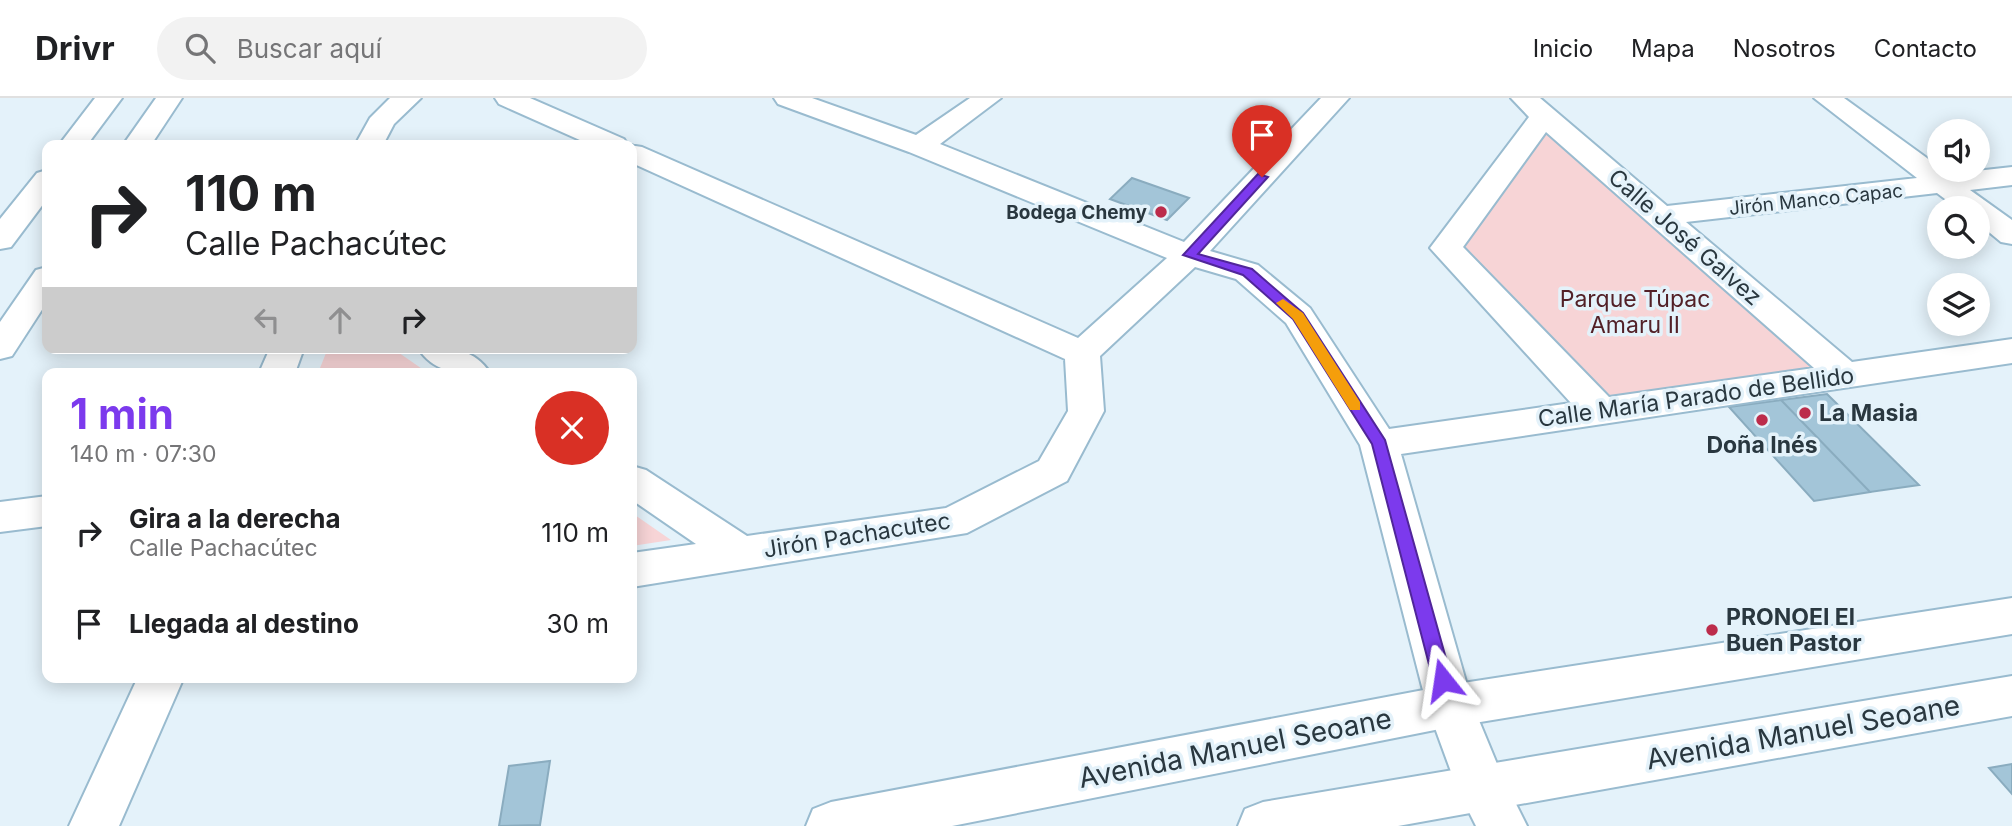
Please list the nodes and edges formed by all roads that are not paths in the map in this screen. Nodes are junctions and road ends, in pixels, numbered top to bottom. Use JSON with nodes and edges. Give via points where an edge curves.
{"nodes":[{"id":1,"x":110,"y":98,"type":"edge"},
{"id":2,"x":169,"y":98,"type":"edge"},
{"id":3,"x":408,"y":98,"type":"edge"},
{"id":4,"x":508,"y":98,"type":"edge"},
{"id":5,"x":787,"y":98,"type":"edge"},
{"id":6,"x":988,"y":98,"type":"edge"},
{"id":7,"x":1336,"y":98,"type":"edge"},
{"id":8,"x":1827,"y":98,"type":"edge"},
{"id":9,"x":1534,"y":107,"type":"edge"},
{"id":10,"x":77,"y":140,"type":"edge"},
{"id":11,"x":140,"y":140,"type":"edge"},
{"id":12,"x":371,"y":140,"type":"edge"},
{"id":13,"x":603,"y":140,"type":"edge"},
{"id":14,"x":919,"y":146,"type":"junction"},
{"id":15,"x":637,"y":155,"type":"edge"},
{"id":16,"x":2012,"y":176,"type":"edge"},
{"id":17,"x":1944,"y":184,"type":"junction"},
{"id":18,"x":42,"y":185,"type":"edge"},
{"id":19,"x":1960,"y":196,"type":"edge"},
{"id":20,"x":1661,"y":216,"type":"junction"},
{"id":21,"x":1990,"y":219,"type":"edge"},
{"id":22,"x":2012,"y":235,"type":"edge"},
{"id":23,"x":0,"y":240,"type":"edge"},
{"id":24,"x":1189,"y":255,"type":"junction"},
{"id":25,"x":42,"y":285,"type":"edge"},
{"id":26,"x":0,"y":348,"type":"edge"},
{"id":27,"x":2012,"y":351,"type":"edge"},
{"id":28,"x":1082,"y":353,"type":"junction"},
{"id":29,"x":444,"y":354,"type":"edge"},
{"id":30,"x":465,"y":368,"type":"edge"},
{"id":31,"x":1845,"y":376,"type":"junction"},
{"id":32,"x":1598,"y":410,"type":"junction"},
{"id":33,"x":1379,"y":444,"type":"junction"},
{"id":34,"x":637,"y":483,"type":"edge"},
{"id":35,"x":42,"y":512,"type":"edge"},
{"id":36,"x":0,"y":517,"type":"edge"},
{"id":37,"x":742,"y":554,"type":"junction"},
{"id":38,"x":637,"y":569,"type":"edge"},
{"id":39,"x":2012,"y":616,"type":"edge"},
{"id":40,"x":158,"y":683,"type":"edge"},
{"id":41,"x":2012,"y":696,"type":"edge"},
{"id":42,"x":1450,"y":706,"type":"junction"},
{"id":43,"x":1492,"y":807,"type":"edge"},
{"id":44,"x":94,"y":826,"type":"edge"},
{"id":45,"x":831,"y":826,"type":"edge"},
{"id":46,"x":1263,"y":826,"type":"edge"}],
"edges":[{"from":1,"to":10,"type":"main road"},
{"from":2,"to":11,"type":"main road"},
{"from":3,"to":12,"type":"main road","via":[[377,124]]},
{"from":4,"to":13,"type":"main road"},
{"from":5,"to":14,"type":"main road"},
{"from":6,"to":14,"type":"main road"},
{"from":7,"to":24,"type":"main road"},
{"from":8,"to":17,"type":"main road"},
{"from":9,"to":20,"type":"main road","name":"Calle José Galvez"},
{"from":9,"to":32,"type":"main road","via":[[1446,248]]},
{"from":14,"to":24,"type":"main road"},
{"from":15,"to":28,"type":"main road"},
{"from":16,"to":17,"type":"main road","name":"Jirón Manco Capac"},
{"from":17,"to":19,"type":"main road"},
{"from":17,"to":20,"type":"main road","name":"Jirón Manco Capac"},
{"from":18,"to":23,"type":"main road"},
{"from":20,"to":31,"type":"main road","name":"Calle José Galvez"},
{"from":21,"to":22,"type":"main road"},
{"from":24,"to":28,"type":"main road"},
{"from":24,"to":33,"type":"main road","via":[[1247,272],[1298,316]]},
{"from":25,"to":26,"type":"main road"},
{"from":27,"to":31,"type":"main road","name":"Calle María Parado de Bellido"},
{"from":28,"to":37,"type":"main road","name":"Jirón Pachacutec","via":[[1086,411],[1052,471],[953,522]]},
{"from":29,"to":30,"type":"main road"},
{"from":31,"to":32,"type":"main road","name":"Calle María Parado de Bellido"},
{"from":32,"to":33,"type":"main road","name":"Calle María Parado de Bellido"},
{"from":33,"to":42,"type":"main road"},
{"from":34,"to":37,"type":"main road"},
{"from":35,"to":36,"type":"main road"},
{"from":37,"to":38,"type":"main road","name":"Jirón Pachacutec"},
{"from":39,"to":42,"type":"main road","name":"Avenida Manuel Seoane"},
{"from":40,"to":44,"type":"main road"},
{"from":41,"to":43,"type":"main road","name":"Avenida Manuel Seoane"},
{"from":42,"to":43,"type":"main road"},
{"from":42,"to":45,"type":"main road","name":"Avenida Manuel Seoane"},
{"from":43,"to":46,"type":"main road","name":"Avenida Manuel Seoane"}]}
